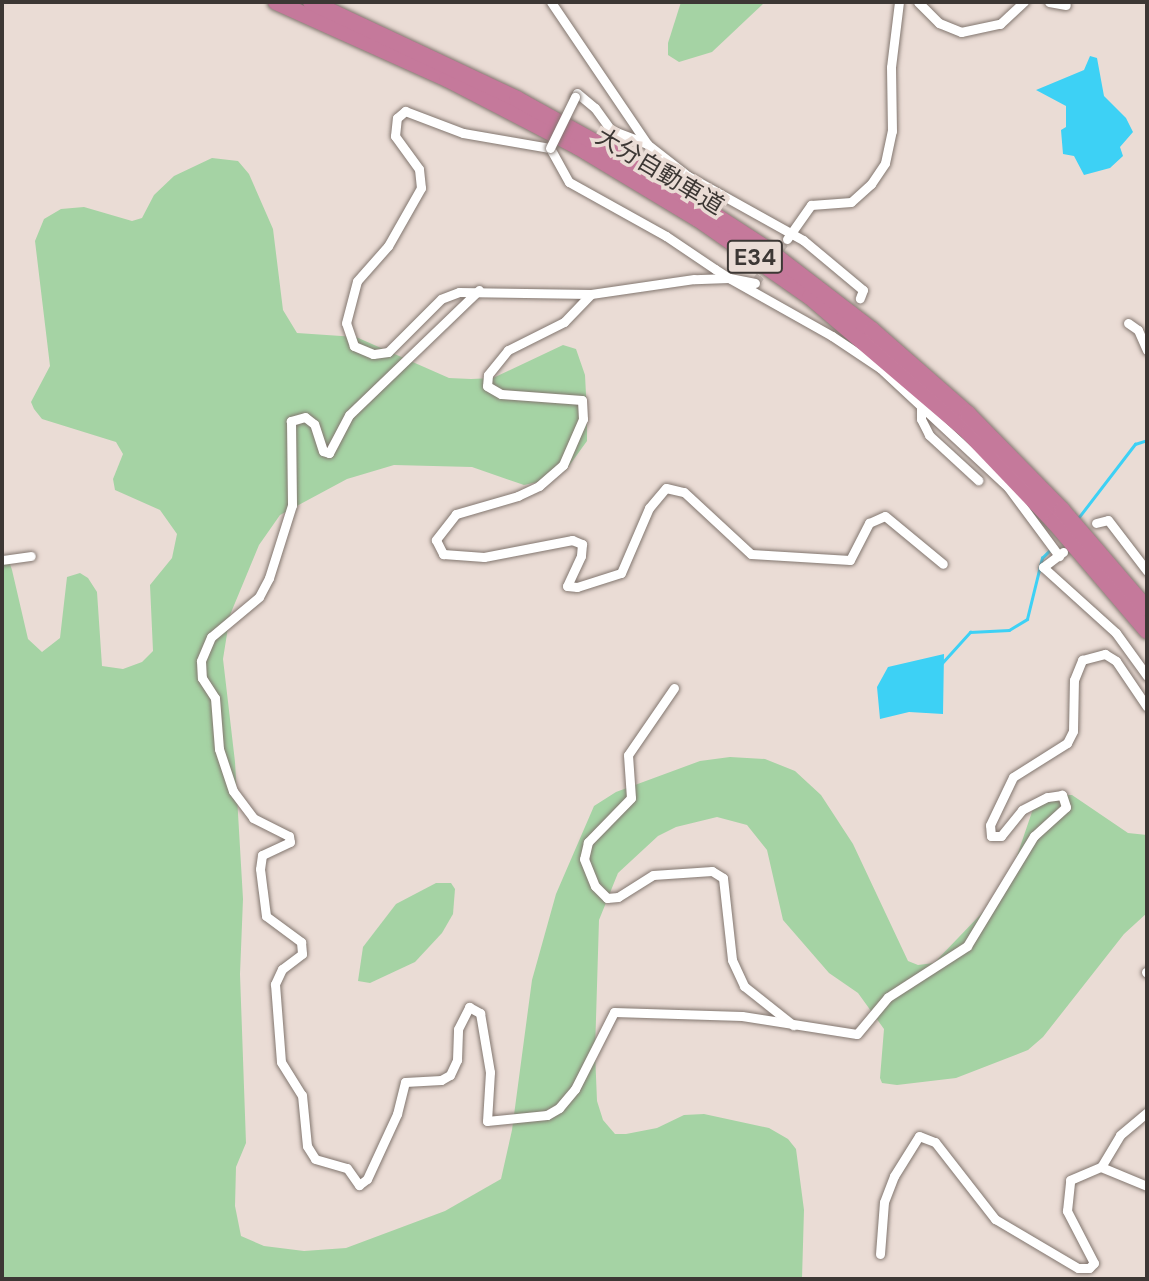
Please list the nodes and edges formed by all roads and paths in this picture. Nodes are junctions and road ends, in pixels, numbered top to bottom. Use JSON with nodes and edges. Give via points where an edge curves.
{"nodes":[{"id":1,"x":276,"y":2,"type":"edge"},
{"id":2,"x":311,"y":2,"type":"edge"},
{"id":3,"x":551,"y":2,"type":"edge"},
{"id":4,"x":900,"y":2,"type":"edge"},
{"id":5,"x":918,"y":2,"type":"edge"},
{"id":6,"x":1024,"y":2,"type":"edge"},
{"id":7,"x":1049,"y":2,"type":"edge"},
{"id":8,"x":1066,"y":5,"type":"dead end"},
{"id":9,"x":647,"y":144,"type":"junction"},
{"id":10,"x":550,"y":148,"type":"junction"},
{"id":11,"x":788,"y":236,"type":"junction"},
{"id":12,"x":729,"y":278,"type":"junction"},
{"id":13,"x":755,"y":283,"type":"dead end"},
{"id":14,"x":479,"y":290,"type":"junction"},
{"id":15,"x":591,"y":294,"type":"junction"},
{"id":16,"x":860,"y":298,"type":"dead end"},
{"id":17,"x":1128,"y":323,"type":"dead end"},
{"id":18,"x":1147,"y":350,"type":"edge"},
{"id":19,"x":921,"y":405,"type":"junction"},
{"id":20,"x":978,"y":480,"type":"dead end"},
{"id":21,"x":1062,"y":510,"type":"junction"},
{"id":22,"x":1096,"y":523,"type":"dead end"},
{"id":23,"x":31,"y":556,"type":"dead end"},
{"id":24,"x":2,"y":560,"type":"edge"},
{"id":25,"x":943,"y":564,"type":"dead end"},
{"id":26,"x":1147,"y":571,"type":"edge"},
{"id":27,"x":1147,"y":599,"type":"edge"},
{"id":28,"x":1147,"y":609,"type":"edge"},
{"id":29,"x":1146,"y":630,"type":"edge"},
{"id":30,"x":1147,"y":676,"type":"edge"},
{"id":31,"x":674,"y":688,"type":"dead end"},
{"id":32,"x":1147,"y":707,"type":"edge"},
{"id":33,"x":794,"y":1026,"type":"junction"},
{"id":34,"x":1147,"y":1112,"type":"edge"},
{"id":35,"x":1101,"y":1167,"type":"junction"},
{"id":36,"x":1147,"y":1186,"type":"edge"},
{"id":37,"x":880,"y":1254,"type":"dead end"}],
"edges":[{"from":1,"to":29,"type":"highway","name":"大分自動車道","number":"E34","via":[[512,112],[641,183],[754,256],[866,342],[969,433]]},
{"from":2,"to":21,"type":"highway","name":"大分自動車道","number":"E34","via":[[528,105],[645,170],[764,247],[924,374]]},
{"from":3,"to":9,"type":"street"},
{"from":4,"to":11,"type":"street","via":[[891,67],[892,131],[885,163],[860,195],[839,206],[811,205]]},
{"from":5,"to":6,"type":"street","via":[[939,23],[961,32],[1000,24]]},
{"from":7,"to":8,"type":"street"},
{"from":9,"to":10,"type":"street","bridge":true,"via":[[611,130],[578,93]]},
{"from":9,"to":11,"type":"street","via":[[688,176]]},
{"from":10,"to":12,"type":"street","via":[[569,182]]},
{"from":10,"to":14,"type":"street","via":[[463,133],[410,110],[397,118],[395,136],[419,169],[421,188],[388,246],[357,281],[347,310],[349,337],[365,353],[388,352],[441,299]]},
{"from":11,"to":16,"type":"street","via":[[850,278],[863,290]]},
{"from":12,"to":13,"type":"street"},
{"from":12,"to":15,"type":"street"},
{"from":12,"to":19,"type":"street","via":[[835,331]]},
{"from":14,"to":15,"type":"street"},
{"from":14,"to":33,"type":"street","via":[[349,415],[329,453],[323,452],[314,424],[305,417],[291,421],[292,505],[269,579],[259,597],[211,637],[201,662],[202,678],[215,698],[219,749],[233,791],[253,818],[289,836],[290,842],[262,855],[260,869],[267,916],[301,942],[302,954],[282,969],[275,984],[281,1062],[302,1095],[307,1146],[315,1159],[346,1168],[359,1185],[367,1179],[397,1114],[405,1082],[441,1080],[450,1075],[457,1060],[458,1029],[469,1007],[480,1013],[490,1072],[487,1121],[547,1115],[559,1108],[575,1089],[614,1012],[742,1016]]},
{"from":15,"to":25,"type":"street","via":[[564,322],[508,350],[488,375],[488,386],[501,394],[582,400],[583,418],[563,465],[539,486],[518,496],[456,514],[439,531],[437,545],[443,554],[484,557],[572,540],[582,544],[581,556],[567,586],[577,587],[621,573],[649,508],[666,488],[684,492],[751,554],[850,560],[869,523],[886,516]]},
{"from":17,"to":18,"type":"street","via":[[1138,330]]},
{"from":19,"to":20,"type":"street","via":[[921,419],[929,435]]},
{"from":19,"to":30,"type":"street","via":[[1008,487],[1059,553],[1043,567],[1116,633]]},
{"from":21,"to":27,"type":"highway"},
{"from":21,"to":28,"type":"highway","name":"大分自動車道","number":"E34"},
{"from":22,"to":26,"type":"street","via":[[1108,520]]},
{"from":23,"to":24,"type":"street"},
{"from":31,"to":33,"type":"street","via":[[628,755],[631,797],[588,842],[584,859],[595,886],[607,898],[618,897],[653,875],[712,871],[723,878],[732,960],[744,986]]},
{"from":32,"to":33,"type":"street","via":[[1116,661],[1105,654],[1083,660],[1074,680],[1073,731],[1067,743],[1013,777],[990,825],[991,836],[1001,836],[1022,810],[1047,797],[1062,795],[1066,807],[1034,836],[967,946],[888,997],[857,1034]]},
{"from":34,"to":35,"type":"street","via":[[1120,1135]]},
{"from":35,"to":36,"type":"street"},
{"from":35,"to":37,"type":"street","via":[[1076,1174],[1066,1196],[1070,1221],[1094,1263],[1078,1268],[995,1219],[935,1142],[919,1136],[884,1202]]}]}
